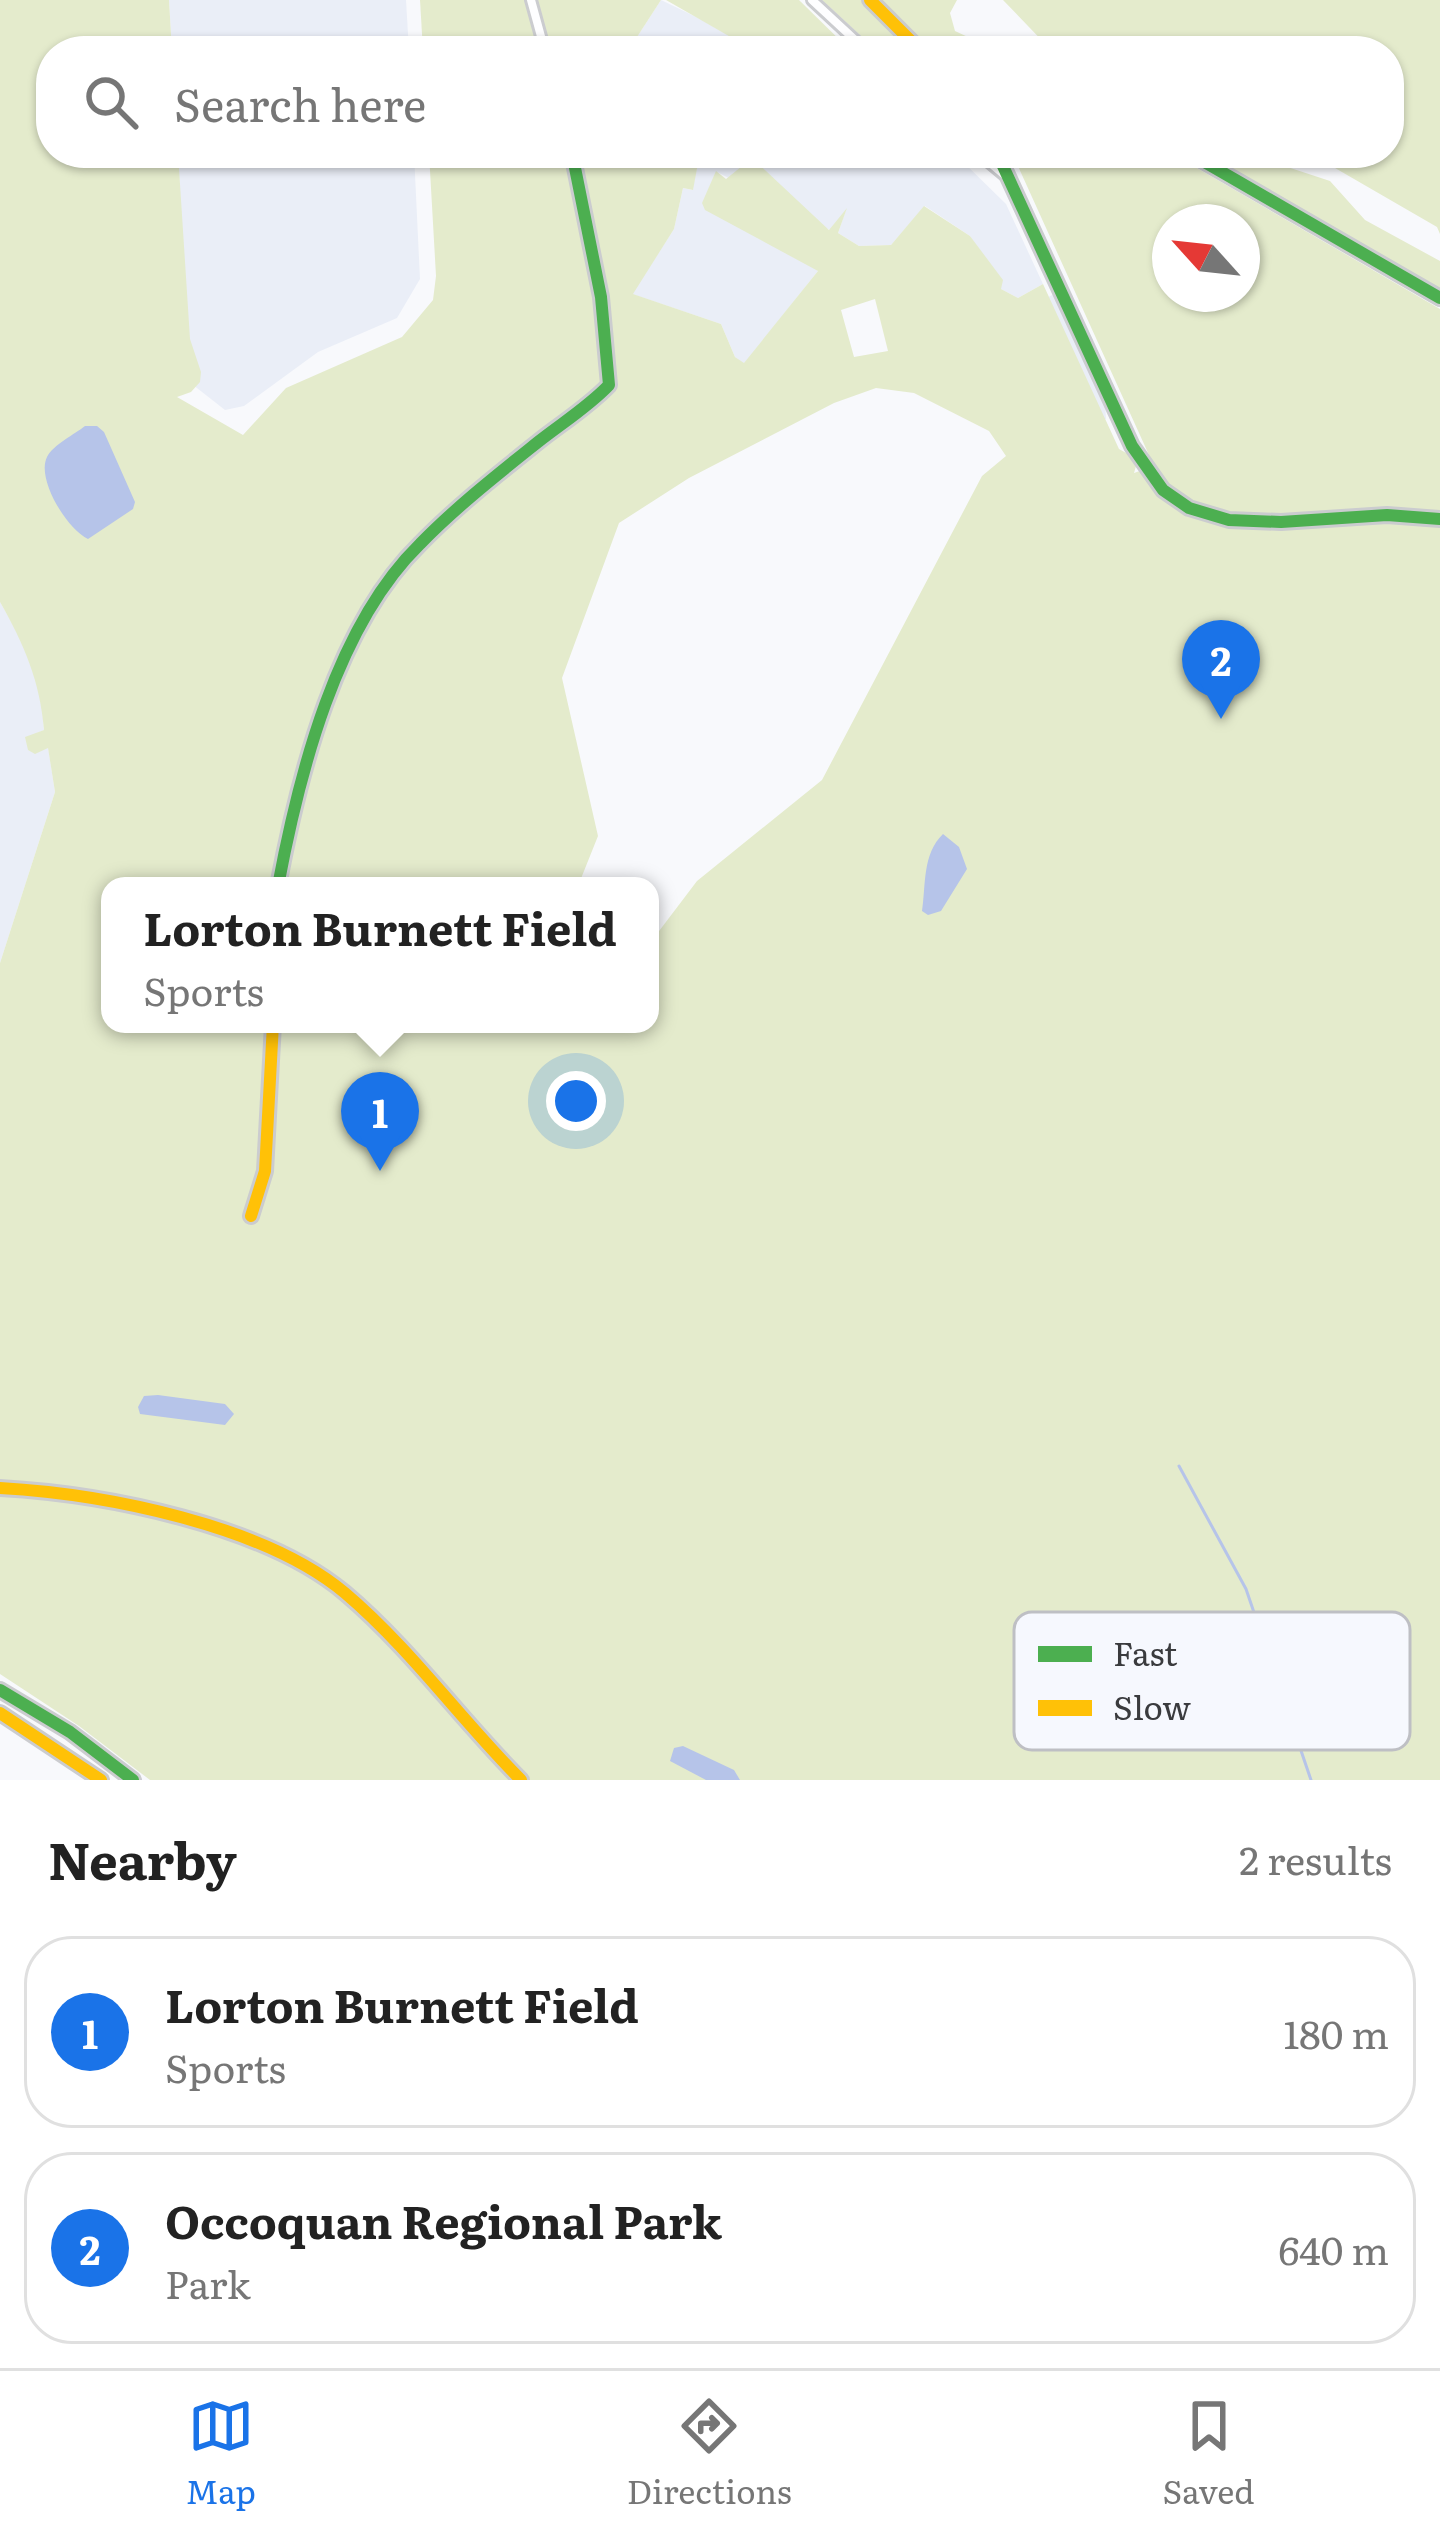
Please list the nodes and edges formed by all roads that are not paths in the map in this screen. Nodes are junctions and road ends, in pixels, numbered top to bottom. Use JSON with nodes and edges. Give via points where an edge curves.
{"nodes":[{"id":1,"x":531,"y":0,"type":"edge"},
{"id":2,"x":812,"y":0,"type":"edge"},
{"id":3,"x":870,"y":0,"type":"edge"},
{"id":4,"x":541,"y":36,"type":"edge"},
{"id":5,"x":851,"y":36,"type":"edge"},
{"id":6,"x":906,"y":36,"type":"edge"},
{"id":7,"x":575,"y":168,"type":"edge"},
{"id":8,"x":996,"y":168,"type":"edge"},
{"id":9,"x":1004,"y":168,"type":"edge"},
{"id":10,"x":1215,"y":168,"type":"edge"},
{"id":11,"x":1009,"y":179,"type":"junction"},
{"id":12,"x":1440,"y":298,"type":"edge"},
{"id":13,"x":1440,"y":519,"type":"edge"},
{"id":14,"x":279,"y":877,"type":"edge"},
{"id":15,"x":273,"y":1033,"type":"edge"},
{"id":16,"x":251,"y":1216,"type":"dead end"},
{"id":17,"x":0,"y":1488,"type":"edge"},
{"id":18,"x":0,"y":1690,"type":"edge"},
{"id":19,"x":0,"y":1713,"type":"edge"},
{"id":20,"x":100,"y":1780,"type":"edge"},
{"id":21,"x":133,"y":1780,"type":"edge"},
{"id":22,"x":520,"y":1780,"type":"edge"}],
"edges":[{"from":1,"to":4,"type":"street"},
{"from":2,"to":5,"type":"street"},
{"from":3,"to":6,"type":"main road"},
{"from":7,"to":14,"type":"main road","via":[[609,385],[395,571],[332,699]]},
{"from":8,"to":11,"type":"street"},
{"from":9,"to":11,"type":"main road"},
{"from":10,"to":12,"type":"main road"},
{"from":11,"to":13,"type":"main road","via":[[1122,428],[1163,490],[1232,520]]},
{"from":15,"to":16,"type":"main road","via":[[265,1171]]},
{"from":17,"to":22,"type":"main road","via":[[54,1490],[237,1533],[315,1570],[360,1606]]},
{"from":18,"to":21,"type":"main road"},
{"from":19,"to":20,"type":"main road"}]}
